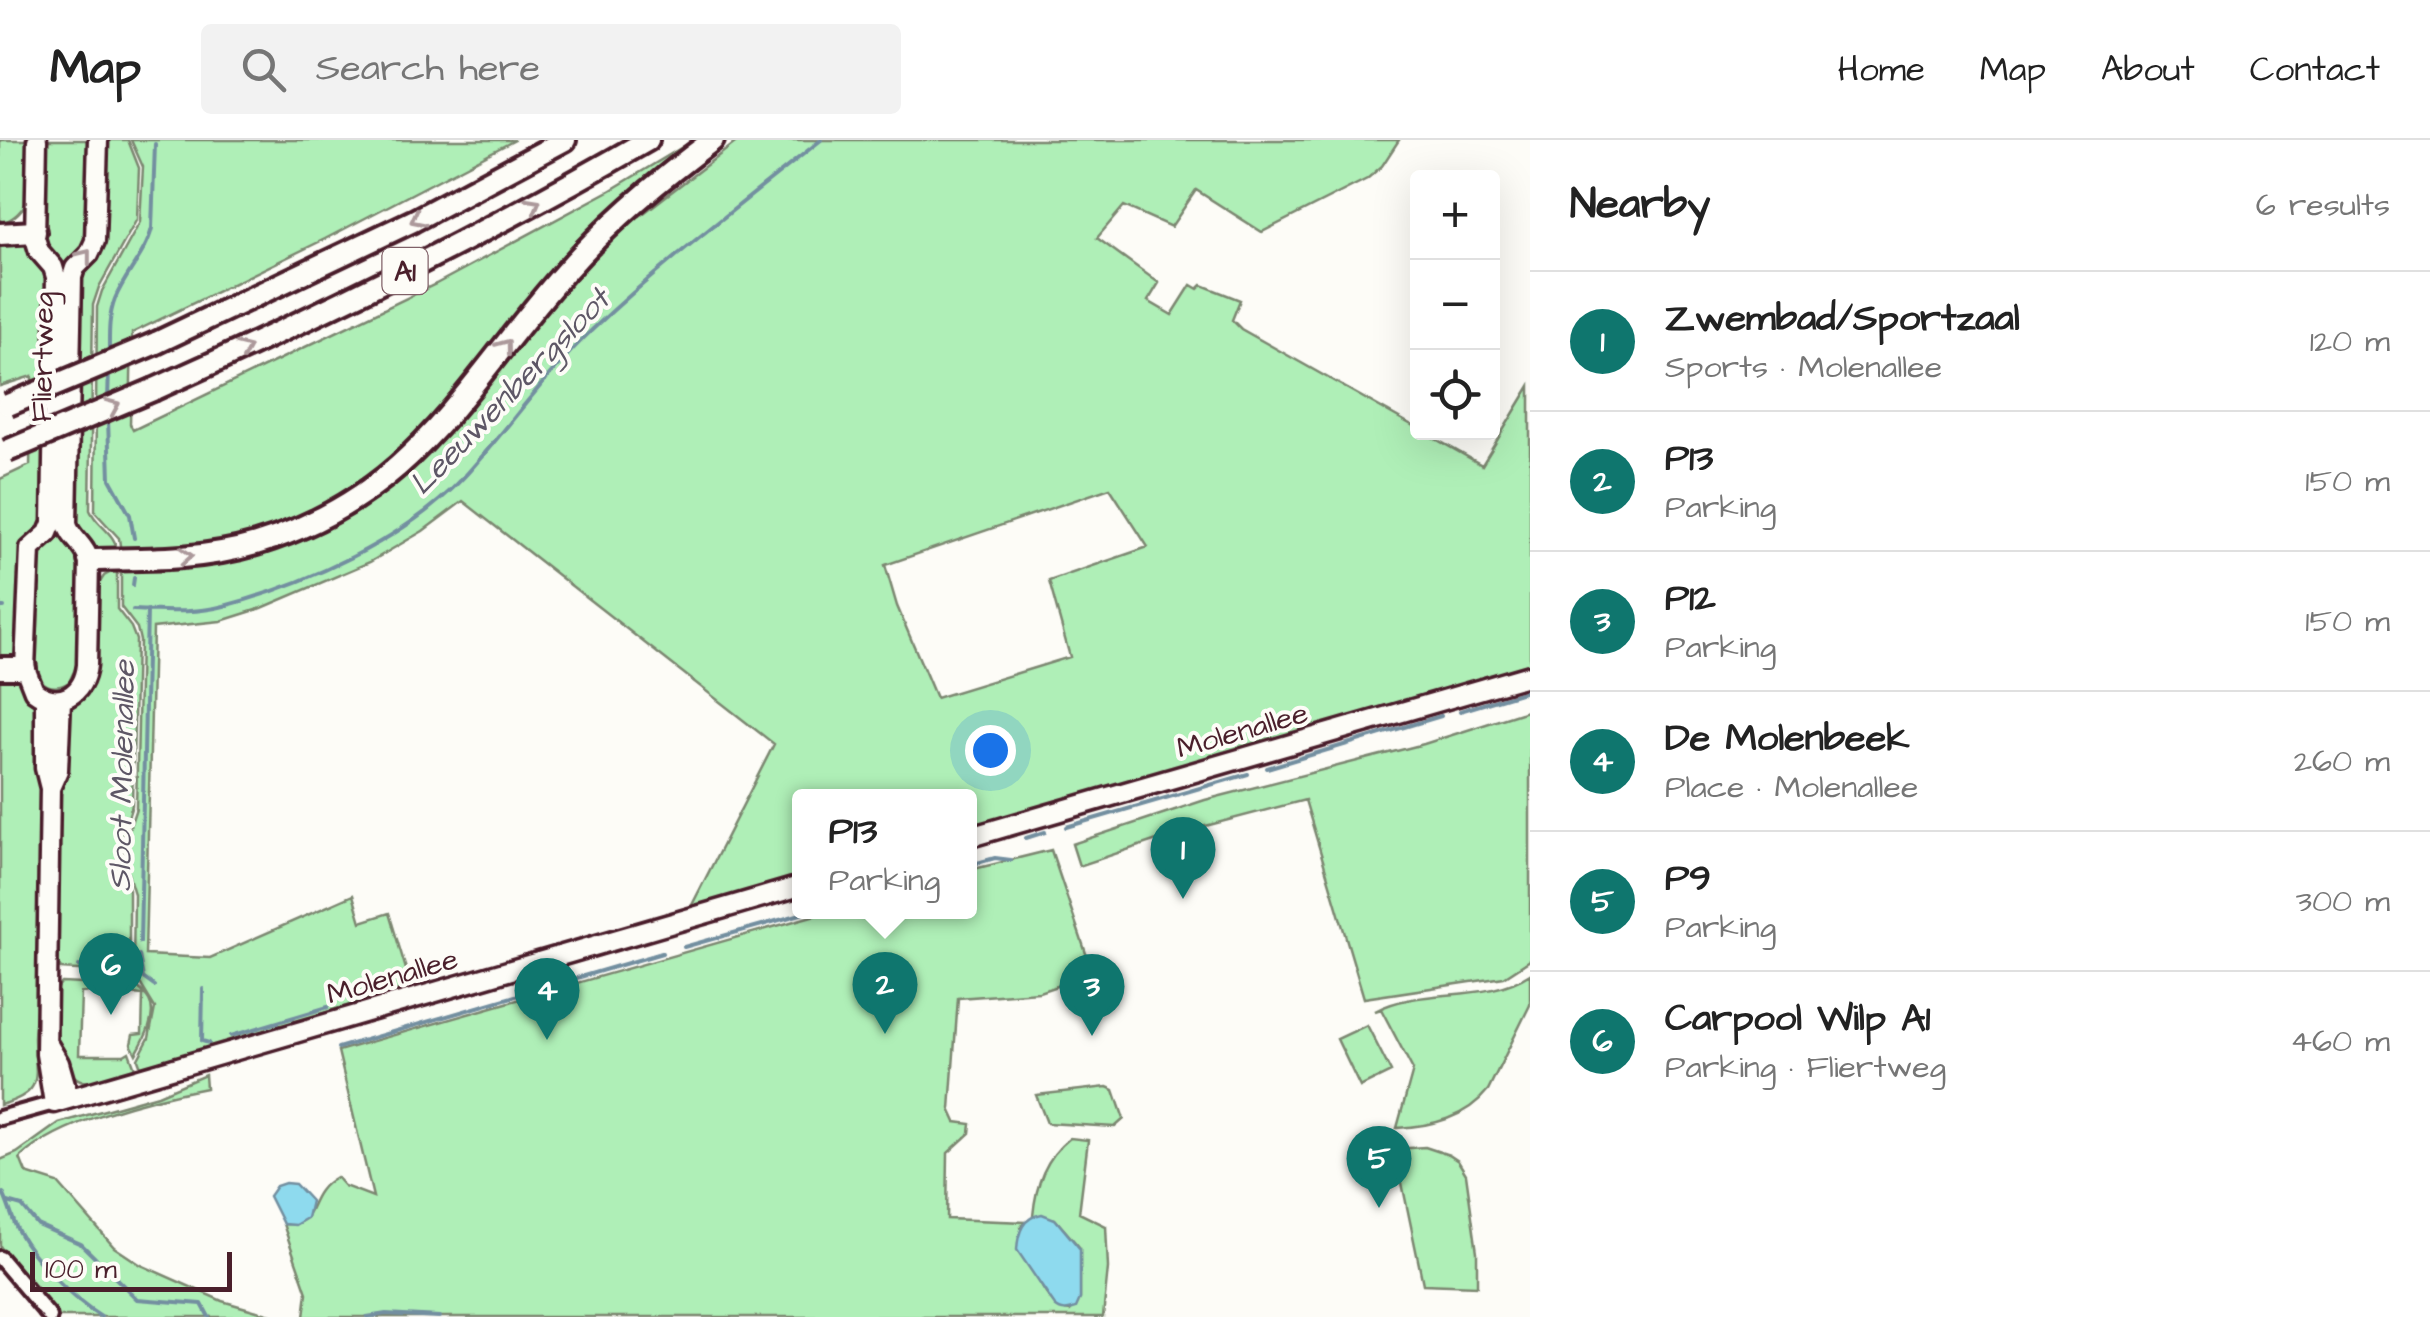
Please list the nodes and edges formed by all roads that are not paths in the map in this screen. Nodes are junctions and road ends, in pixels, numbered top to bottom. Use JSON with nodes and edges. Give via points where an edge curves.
{"nodes":[{"id":1,"x":37,"y":140,"type":"edge"},
{"id":2,"x":98,"y":140,"type":"edge"},
{"id":3,"x":564,"y":140,"type":"edge"},
{"id":4,"x":648,"y":140,"type":"edge"},
{"id":5,"x":713,"y":140,"type":"edge"},
{"id":6,"x":35,"y":232,"type":"junction"},
{"id":7,"x":0,"y":234,"type":"edge"},
{"id":8,"x":4,"y":407,"type":"edge"},
{"id":9,"x":4,"y":452,"type":"edge"},
{"id":10,"x":59,"y":523,"type":"junction"},
{"id":11,"x":89,"y":560,"type":"junction"},
{"id":12,"x":0,"y":668,"type":"edge"},
{"id":13,"x":26,"y":668,"type":"junction"},
{"id":14,"x":1530,"y":675,"type":"edge"},
{"id":15,"x":53,"y":699,"type":"junction"},
{"id":16,"x":977,"y":835,"type":"edge"},
{"id":17,"x":792,"y":888,"type":"edge"},
{"id":18,"x":62,"y":1101,"type":"junction"},
{"id":19,"x":0,"y":1118,"type":"edge"},
{"id":20,"x":0,"y":1258,"type":"edge"},
{"id":21,"x":50,"y":1317,"type":"edge"}],
"edges":[{"from":1,"to":6,"type":"main road","name":"Fliertweg"},
{"from":10,"to":2,"type":"main road","name":"Fliertweg","one_way":true,"via":[[72,278],[96,240]]},
{"from":3,"to":8,"type":"highway","number":"A1","one_way":true,"bridge":true,"via":[[413,221]]},
{"from":9,"to":4,"type":"highway","number":"A1","one_way":true,"bridge":true,"via":[[280,333]]},
{"from":11,"to":5,"type":"highway","one_way":true,"via":[[240,548],[305,526],[372,488],[434,434],[606,228]]},
{"from":6,"to":7,"type":"highway"},
{"from":6,"to":10,"type":"main road","name":"Fliertweg","via":[[56,278]]},
{"from":10,"to":11,"type":"main road"},
{"from":10,"to":13,"type":"main road","via":[[30,549]]},
{"from":11,"to":15,"type":"main road","via":[[85,679],[77,692]]},
{"from":12,"to":13,"type":"highway"},
{"from":13,"to":15,"type":"main road","via":[[30,686]]},
{"from":14,"to":16,"type":"main road","name":"Molenallee"},
{"from":15,"to":18,"type":"main road","via":[[58,770],[50,788],[48,1046],[59,1064]]},
{"from":17,"to":18,"type":"main road","name":"Molenallee"},
{"from":18,"to":19,"type":"street","name":"Molenallee"},
{"from":20,"to":21,"type":"street"}]}
